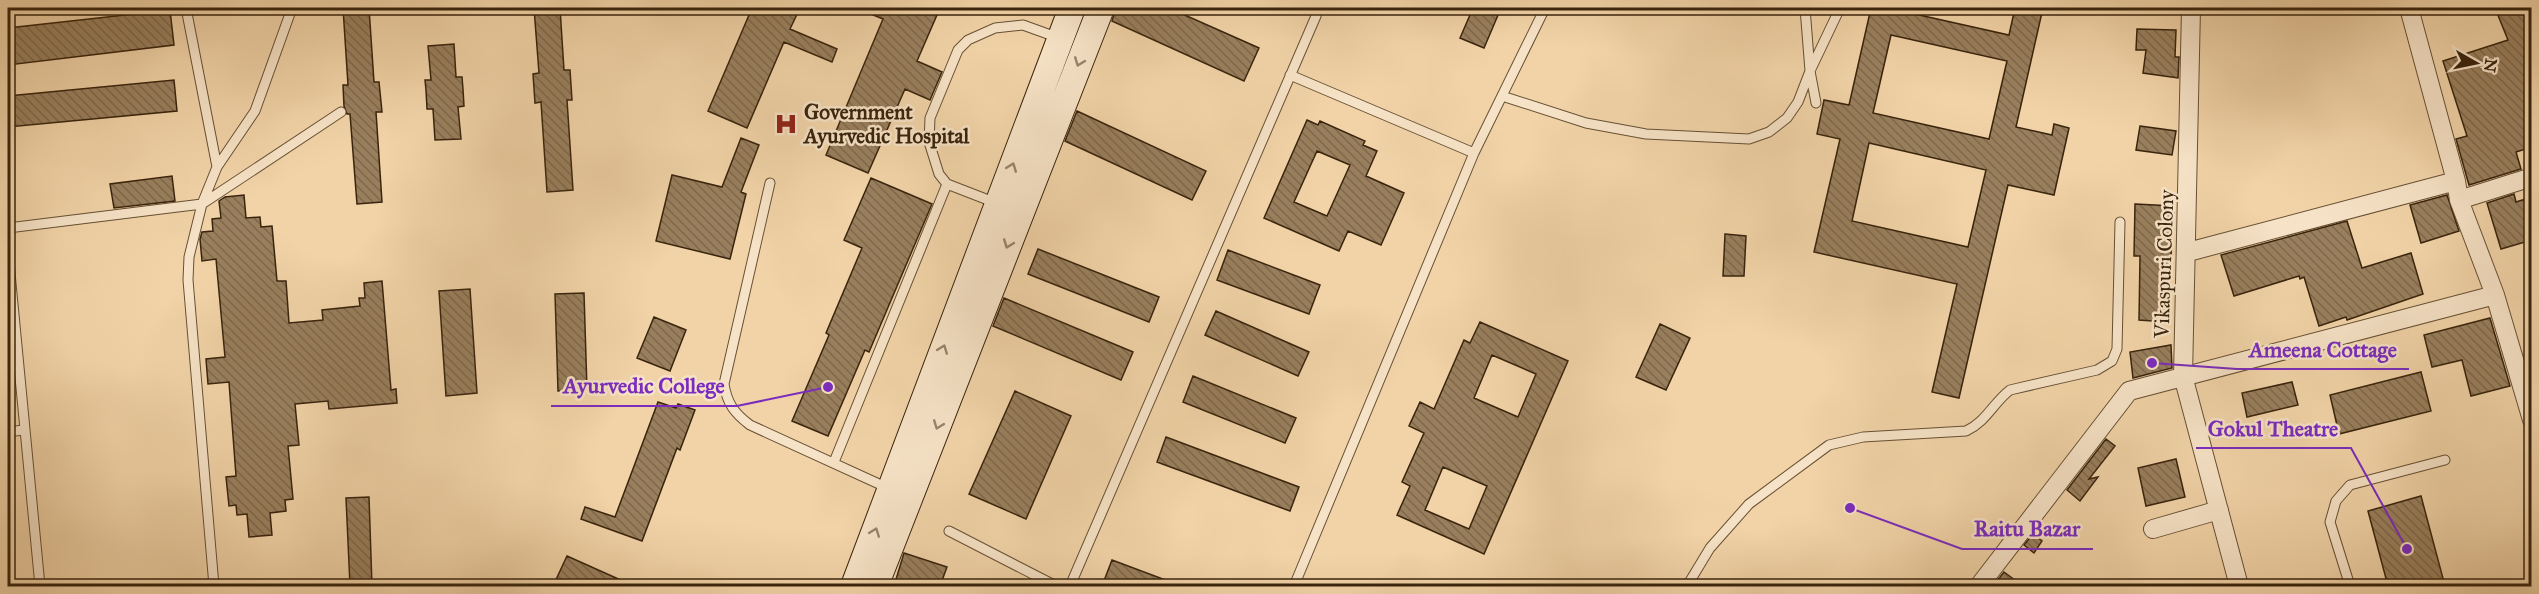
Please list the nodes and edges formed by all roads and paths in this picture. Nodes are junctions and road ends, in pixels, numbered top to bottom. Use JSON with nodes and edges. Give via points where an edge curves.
{"nodes":[{"id":1,"x":186,"y":8,"type":"edge"},
{"id":2,"x":292,"y":8,"type":"edge"},
{"id":3,"x":1072,"y":8,"type":"edge"},
{"id":4,"x":1101,"y":8,"type":"edge"},
{"id":5,"x":1318,"y":8,"type":"edge"},
{"id":6,"x":1545,"y":8,"type":"edge"},
{"id":7,"x":1805,"y":8,"type":"edge"},
{"id":8,"x":1840,"y":8,"type":"edge"},
{"id":9,"x":2191,"y":8,"type":"edge"},
{"id":10,"x":2409,"y":8,"type":"edge"},
{"id":11,"x":1061,"y":38,"type":"junction"},
{"id":12,"x":1810,"y":71,"type":"junction"},
{"id":13,"x":1290,"y":75,"type":"junction"},
{"id":14,"x":1502,"y":96,"type":"junction"},
{"id":15,"x":1816,"y":103,"type":"dead end"},
{"id":16,"x":341,"y":112,"type":"dead end"},
{"id":17,"x":1474,"y":153,"type":"junction"},
{"id":18,"x":217,"y":167,"type":"junction"},
{"id":19,"x":2532,"y":177,"type":"edge"},
{"id":20,"x":2456,"y":181,"type":"junction"},
{"id":21,"x":770,"y":183,"type":"dead end"},
{"id":22,"x":947,"y":184,"type":"junction"},
{"id":23,"x":2459,"y":200,"type":"junction"},
{"id":24,"x":202,"y":204,"type":"junction"},
{"id":25,"x":998,"y":204,"type":"junction"},
{"id":26,"x":2120,"y":222,"type":"dead end"},
{"id":27,"x":8,"y":228,"type":"edge"},
{"id":28,"x":8,"y":252,"type":"edge"},
{"id":29,"x":2188,"y":252,"type":"junction"},
{"id":30,"x":2494,"y":295,"type":"junction"},
{"id":31,"x":2183,"y":376,"type":"junction"},
{"id":32,"x":2532,"y":420,"type":"edge"},
{"id":33,"x":23,"y":430,"type":"junction"},
{"id":34,"x":8,"y":432,"type":"edge"},
{"id":35,"x":2445,"y":460,"type":"dead end"},
{"id":36,"x":834,"y":462,"type":"junction"},
{"id":37,"x":900,"y":493,"type":"junction"},
{"id":38,"x":2219,"y":510,"type":"junction"},
{"id":39,"x":2153,"y":529,"type":"dead end"},
{"id":40,"x":949,"y":531,"type":"dead end"},
{"id":41,"x":40,"y":586,"type":"edge"},
{"id":42,"x":214,"y":586,"type":"edge"},
{"id":43,"x":854,"y":586,"type":"edge"},
{"id":44,"x":875,"y":586,"type":"edge"},
{"id":45,"x":1056,"y":586,"type":"edge"},
{"id":46,"x":1070,"y":586,"type":"edge"},
{"id":47,"x":1294,"y":586,"type":"edge"},
{"id":48,"x":1687,"y":586,"type":"edge"},
{"id":49,"x":1979,"y":586,"type":"edge"},
{"id":50,"x":2239,"y":586,"type":"edge"},
{"id":51,"x":2350,"y":586,"type":"edge"}],
"edges":[{"from":1,"to":18,"type":"lane"},
{"from":2,"to":18,"type":"lane","via":[[255,111]]},
{"from":3,"to":11,"type":"main road"},
{"from":4,"to":37,"type":"main road","one_way":true},
{"from":5,"to":13,"type":"lane"},
{"from":6,"to":14,"type":"lane"},
{"from":7,"to":12,"type":"lane"},
{"from":8,"to":12,"type":"lane"},
{"from":9,"to":29,"type":"street","name":"Vikaspuri Colony"},
{"from":10,"to":20,"type":"street"},
{"from":11,"to":22,"type":"lane","via":[[1023,25],[1007,26],[980,33],[958,50],[930,118],[933,159]]},
{"from":25,"to":11,"type":"main road","one_way":true},
{"from":12,"to":14,"type":"lane","via":[[1787,118],[1769,132],[1749,140],[1646,134],[1586,123]]},
{"from":12,"to":15,"type":"lane"},
{"from":13,"to":17,"type":"lane"},
{"from":13,"to":46,"type":"lane"},
{"from":14,"to":17,"type":"lane"},
{"from":16,"to":24,"type":"lane"},
{"from":17,"to":47,"type":"lane"},
{"from":18,"to":24,"type":"lane"},
{"from":19,"to":23,"type":"street"},
{"from":20,"to":23,"type":"street"},
{"from":20,"to":29,"type":"street"},
{"from":21,"to":36,"type":"lane","via":[[724,384],[727,401],[750,425]]},
{"from":22,"to":25,"type":"lane"},
{"from":22,"to":36,"type":"lane"},
{"from":23,"to":30,"type":"street"},
{"from":24,"to":27,"type":"lane"},
{"from":24,"to":42,"type":"lane","via":[[189,257],[188,280]]},
{"from":37,"to":25,"type":"main road","one_way":true},
{"from":26,"to":48,"type":"lane","via":[[2117,349],[2112,361],[2097,370],[2010,390],[1979,425],[1966,431],[1863,437],[1829,445],[1749,504],[1710,548]]},
{"from":28,"to":33,"type":"lane"},
{"from":29,"to":31,"type":"street","name":"Vikaspuri Colony"},
{"from":30,"to":31,"type":"street"},
{"from":30,"to":32,"type":"street"},
{"from":31,"to":38,"type":"street","name":"Vikaspuri Colony"},
{"from":31,"to":49,"type":"street","via":[[2135,388],[2124,395]]},
{"from":33,"to":34,"type":"lane"},
{"from":33,"to":41,"type":"lane"},
{"from":35,"to":51,"type":"lane","via":[[2350,485],[2336,501],[2330,522]]},
{"from":36,"to":37,"type":"lane"},
{"from":43,"to":37,"type":"main road","one_way":true},
{"from":37,"to":44,"type":"main road"},
{"from":38,"to":39,"type":"street"},
{"from":38,"to":50,"type":"street","name":"Vikaspuri Colony"},
{"from":40,"to":45,"type":"lane"}]}
